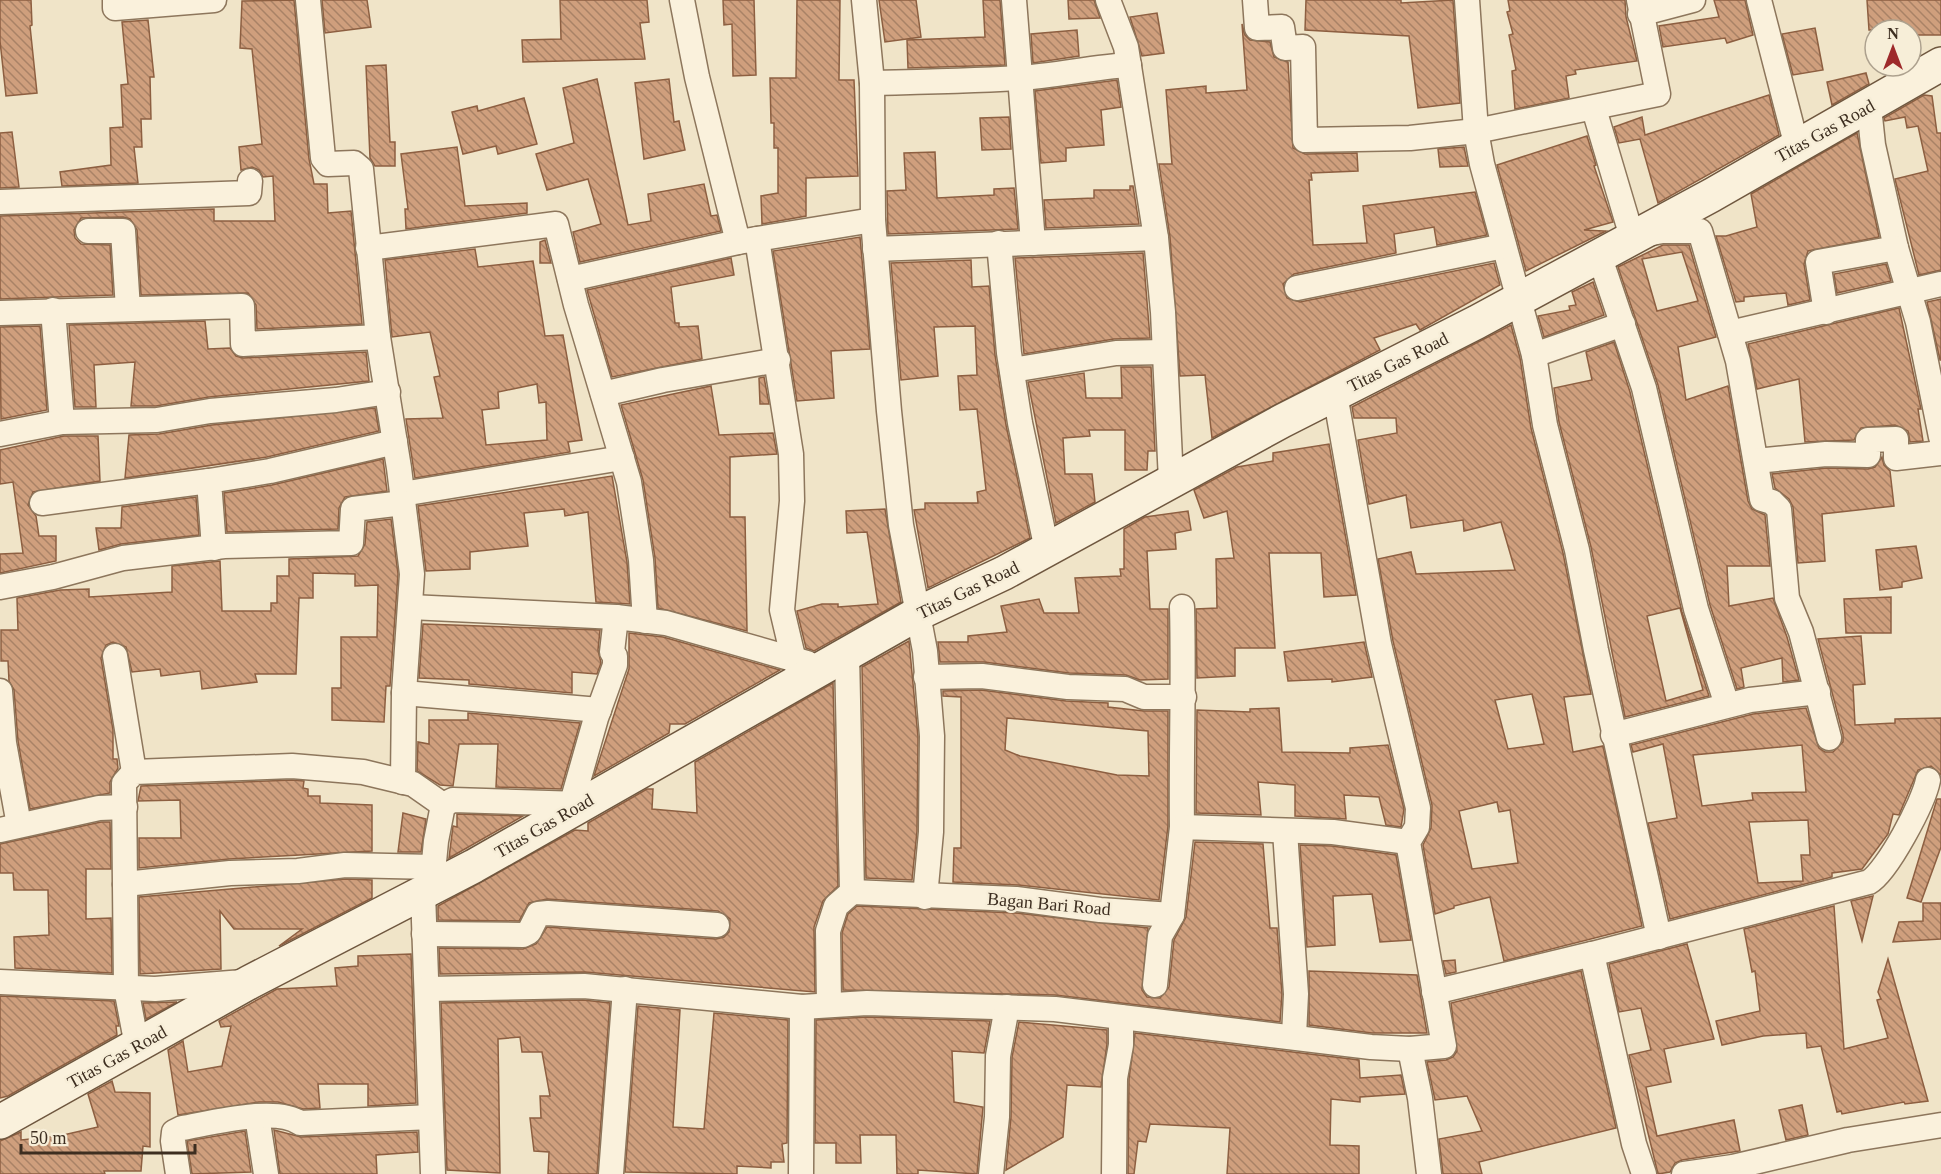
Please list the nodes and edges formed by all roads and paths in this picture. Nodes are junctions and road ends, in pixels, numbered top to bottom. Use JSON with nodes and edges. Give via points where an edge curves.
{"nodes":[{"id":1,"x":115,"y":0,"type":"edge"},
{"id":2,"x":214,"y":0,"type":"edge"},
{"id":3,"x":308,"y":0,"type":"edge"},
{"id":4,"x":682,"y":0,"type":"edge"},
{"id":5,"x":864,"y":0,"type":"edge"},
{"id":6,"x":1014,"y":0,"type":"edge"},
{"id":7,"x":1111,"y":0,"type":"edge"},
{"id":8,"x":1255,"y":0,"type":"edge"},
{"id":9,"x":1467,"y":0,"type":"edge"},
{"id":10,"x":1693,"y":0,"type":"edge"},
{"id":11,"x":1760,"y":0,"type":"edge"},
{"id":12,"x":1640,"y":7,"type":"edge"},
{"id":13,"x":1941,"y":64,"type":"edge"},
{"id":14,"x":1129,"y":65,"type":"junction"},
{"id":15,"x":1020,"y":78,"type":"junction"},
{"id":16,"x":872,"y":83,"type":"junction"},
{"id":17,"x":1869,"y":107,"type":"junction"},
{"id":18,"x":1594,"y":109,"type":"junction"},
{"id":19,"x":1476,"y":131,"type":"junction"},
{"id":20,"x":1797,"y":147,"type":"junction"},
{"id":21,"x":250,"y":181,"type":"dead end"},
{"id":22,"x":0,"y":202,"type":"edge"},
{"id":23,"x":873,"y":220,"type":"junction"},
{"id":24,"x":88,"y":231,"type":"dead end"},
{"id":25,"x":1632,"y":237,"type":"junction"},
{"id":26,"x":1156,"y":238,"type":"junction"},
{"id":27,"x":748,"y":240,"type":"junction"},
{"id":28,"x":999,"y":243,"type":"junction"},
{"id":29,"x":1033,"y":243,"type":"junction"},
{"id":30,"x":1504,"y":246,"type":"junction"},
{"id":31,"x":368,"y":248,"type":"junction"},
{"id":32,"x":1896,"y":248,"type":"junction"},
{"id":33,"x":875,"y":249,"type":"junction"},
{"id":34,"x":1599,"y":255,"type":"junction"},
{"id":35,"x":570,"y":279,"type":"junction"},
{"id":36,"x":1941,"y":284,"type":"edge"},
{"id":37,"x":1298,"y":288,"type":"dead end"},
{"id":38,"x":1909,"y":290,"type":"junction"},
{"id":39,"x":1519,"y":299,"type":"junction"},
{"id":40,"x":128,"y":309,"type":"junction"},
{"id":41,"x":53,"y":310,"type":"junction"},
{"id":42,"x":1826,"y":312,"type":"junction"},
{"id":43,"x":0,"y":313,"type":"edge"},
{"id":44,"x":1623,"y":324,"type":"junction"},
{"id":45,"x":1730,"y":333,"type":"junction"},
{"id":46,"x":378,"y":337,"type":"junction"},
{"id":47,"x":1164,"y":352,"type":"junction"},
{"id":48,"x":1534,"y":354,"type":"junction"},
{"id":49,"x":778,"y":360,"type":"junction"},
{"id":50,"x":1012,"y":370,"type":"junction"},
{"id":51,"x":387,"y":392,"type":"junction"},
{"id":52,"x":603,"y":394,"type":"junction"},
{"id":53,"x":1335,"y":394,"type":"junction"},
{"id":54,"x":62,"y":422,"type":"junction"},
{"id":55,"x":0,"y":434,"type":"edge"},
{"id":56,"x":1941,"y":437,"type":"edge"},
{"id":57,"x":395,"y":442,"type":"junction"},
{"id":58,"x":1941,"y":453,"type":"edge"},
{"id":59,"x":622,"y":458,"type":"junction"},
{"id":60,"x":1756,"y":461,"type":"junction"},
{"id":61,"x":209,"y":481,"type":"junction"},
{"id":62,"x":1171,"y":481,"type":"junction"},
{"id":63,"x":403,"y":499,"type":"junction"},
{"id":64,"x":42,"y":502,"type":"dead end"},
{"id":65,"x":214,"y":548,"type":"junction"},
{"id":66,"x":1047,"y":550,"type":"junction"},
{"id":67,"x":0,"y":587,"type":"edge"},
{"id":68,"x":410,"y":608,"type":"junction"},
{"id":69,"x":1182,"y":608,"type":"dead end"},
{"id":70,"x":919,"y":613,"type":"junction"},
{"id":71,"x":616,"y":618,"type":"junction"},
{"id":72,"x":645,"y":621,"type":"junction"},
{"id":73,"x":115,"y":656,"type":"dead end"},
{"id":74,"x":821,"y":660,"type":"junction"},
{"id":75,"x":926,"y":677,"type":"junction"},
{"id":76,"x":0,"y":691,"type":"edge"},
{"id":77,"x":1818,"y":692,"type":"junction"},
{"id":78,"x":404,"y":693,"type":"junction"},
{"id":79,"x":1185,"y":697,"type":"junction"},
{"id":80,"x":1727,"y":705,"type":"junction"},
{"id":81,"x":598,"y":710,"type":"junction"},
{"id":82,"x":1613,"y":735,"type":"junction"},
{"id":83,"x":1828,"y":738,"type":"dead end"},
{"id":84,"x":134,"y":772,"type":"junction"},
{"id":85,"x":1928,"y":780,"type":"dead end"},
{"id":86,"x":404,"y":782,"type":"junction"},
{"id":87,"x":443,"y":805,"type":"junction"},
{"id":88,"x":577,"y":805,"type":"junction"},
{"id":89,"x":125,"y":807,"type":"junction"},
{"id":90,"x":9,"y":827,"type":"edge"},
{"id":91,"x":1182,"y":827,"type":"junction"},
{"id":92,"x":1285,"y":831,"type":"junction"},
{"id":93,"x":1408,"y":842,"type":"junction"},
{"id":94,"x":430,"y":882,"type":"junction"},
{"id":95,"x":125,"y":884,"type":"junction"},
{"id":96,"x":852,"y":892,"type":"junction"},
{"id":97,"x":925,"y":897,"type":"junction"},
{"id":98,"x":1172,"y":915,"type":"junction"},
{"id":99,"x":717,"y":926,"type":"dead end"},
{"id":100,"x":424,"y":934,"type":"junction"},
{"id":101,"x":1659,"y":937,"type":"junction"},
{"id":102,"x":1592,"y":954,"type":"junction"},
{"id":103,"x":0,"y":982,"type":"edge"},
{"id":104,"x":250,"y":982,"type":"junction"},
{"id":105,"x":1155,"y":985,"type":"dead end"},
{"id":106,"x":126,"y":988,"type":"junction"},
{"id":107,"x":427,"y":989,"type":"junction"},
{"id":108,"x":625,"y":989,"type":"junction"},
{"id":109,"x":1434,"y":992,"type":"junction"},
{"id":110,"x":829,"y":1005,"type":"junction"},
{"id":111,"x":802,"y":1006,"type":"junction"},
{"id":112,"x":1007,"y":1007,"type":"junction"},
{"id":113,"x":1121,"y":1017,"type":"junction"},
{"id":114,"x":1294,"y":1036,"type":"junction"},
{"id":115,"x":137,"y":1046,"type":"junction"},
{"id":116,"x":1410,"y":1049,"type":"junction"},
{"id":117,"x":257,"y":1116,"type":"junction"},
{"id":118,"x":431,"y":1117,"type":"junction"},
{"id":119,"x":0,"y":1122,"type":"edge"},
{"id":120,"x":1941,"y":1125,"type":"edge"},
{"id":121,"x":178,"y":1174,"type":"edge"},
{"id":122,"x":266,"y":1174,"type":"edge"},
{"id":123,"x":433,"y":1174,"type":"edge"},
{"id":124,"x":611,"y":1174,"type":"edge"},
{"id":125,"x":801,"y":1174,"type":"edge"},
{"id":126,"x":991,"y":1174,"type":"edge"},
{"id":127,"x":1114,"y":1174,"type":"edge"},
{"id":128,"x":1430,"y":1174,"type":"edge"},
{"id":129,"x":1644,"y":1174,"type":"edge"},
{"id":130,"x":1684,"y":1174,"type":"edge"}],
"edges":[{"from":1,"to":2,"type":"street","via":[[115,8]]},
{"from":3,"to":31,"type":"street","via":[[323,158],[328,164],[359,165]]},
{"from":4,"to":27,"type":"street","via":[[697,77]]},
{"from":5,"to":16,"type":"street"},
{"from":6,"to":15,"type":"street"},
{"from":7,"to":14,"type":"street"},
{"from":8,"to":19,"type":"street","via":[[1257,28],[1282,27],[1285,48],[1303,47],[1305,140],[1410,138]]},
{"from":9,"to":19,"type":"street"},
{"from":10,"to":12,"type":"street"},
{"from":11,"to":20,"type":"street"},
{"from":12,"to":18,"type":"street","via":[[1658,94]]},
{"from":13,"to":17,"type":"street","name":"Titas Gas Road"},
{"from":14,"to":15,"type":"street"},
{"from":14,"to":26,"type":"street"},
{"from":15,"to":16,"type":"street"},
{"from":15,"to":29,"type":"street"},
{"from":16,"to":23,"type":"street"},
{"from":17,"to":20,"type":"street","name":"Titas Gas Road"},
{"from":17,"to":32,"type":"street"},
{"from":18,"to":19,"type":"street"},
{"from":18,"to":25,"type":"street"},
{"from":19,"to":30,"type":"street"},
{"from":20,"to":25,"type":"street","name":"Titas Gas Road"},
{"from":21,"to":22,"type":"street","via":[[249,193]]},
{"from":23,"to":27,"type":"street"},
{"from":23,"to":33,"type":"street"},
{"from":24,"to":40,"type":"street","via":[[123,231]]},
{"from":25,"to":34,"type":"street","name":"Titas Gas Road"},
{"from":25,"to":45,"type":"street","via":[[1662,231],[1700,231]]},
{"from":26,"to":29,"type":"street"},
{"from":26,"to":47,"type":"street"},
{"from":27,"to":35,"type":"street"},
{"from":27,"to":49,"type":"street"},
{"from":28,"to":29,"type":"street"},
{"from":28,"to":33,"type":"street"},
{"from":28,"to":50,"type":"street"},
{"from":30,"to":37,"type":"street"},
{"from":30,"to":39,"type":"street"},
{"from":31,"to":35,"type":"street","via":[[556,224]]},
{"from":31,"to":46,"type":"street"},
{"from":32,"to":38,"type":"street"},
{"from":32,"to":42,"type":"street","via":[[1818,262]]},
{"from":33,"to":70,"type":"street","via":[[901,525]]},
{"from":34,"to":39,"type":"street","name":"Titas Gas Road"},
{"from":34,"to":44,"type":"street"},
{"from":35,"to":52,"type":"street"},
{"from":36,"to":38,"type":"street"},
{"from":38,"to":42,"type":"street"},
{"from":38,"to":56,"type":"street"},
{"from":39,"to":48,"type":"street"},
{"from":39,"to":53,"type":"street","name":"Titas Gas Road"},
{"from":40,"to":41,"type":"street"},
{"from":40,"to":46,"type":"street","via":[[242,306],[243,344]]},
{"from":41,"to":43,"type":"street"},
{"from":41,"to":54,"type":"street"},
{"from":42,"to":45,"type":"street"},
{"from":44,"to":48,"type":"street"},
{"from":44,"to":80,"type":"street","via":[[1644,388],[1696,609]]},
{"from":45,"to":60,"type":"street"},
{"from":46,"to":51,"type":"street"},
{"from":47,"to":50,"type":"street","via":[[1116,353]]},
{"from":47,"to":62,"type":"street"},
{"from":48,"to":82,"type":"street","via":[[1545,425],[1578,550]]},
{"from":49,"to":52,"type":"street"},
{"from":49,"to":74,"type":"street","via":[[792,477],[782,610]]},
{"from":50,"to":66,"type":"street"},
{"from":51,"to":54,"type":"street","via":[[157,420]]},
{"from":51,"to":57,"type":"street"},
{"from":52,"to":59,"type":"street"},
{"from":53,"to":62,"type":"street","name":"Titas Gas Road"},
{"from":53,"to":93,"type":"street","via":[[1378,644],[1418,808],[1417,827]]},
{"from":54,"to":55,"type":"street"},
{"from":57,"to":61,"type":"street"},
{"from":57,"to":63,"type":"street"},
{"from":58,"to":60,"type":"street","via":[[1896,458],[1896,439],[1868,440],[1868,455],[1826,454]]},
{"from":59,"to":63,"type":"street"},
{"from":59,"to":72,"type":"street","via":[[641,560]]},
{"from":60,"to":77,"type":"street","via":[[1762,500],[1779,509],[1787,598]]},
{"from":61,"to":64,"type":"street"},
{"from":61,"to":65,"type":"street"},
{"from":62,"to":66,"type":"street","name":"Titas Gas Road"},
{"from":63,"to":65,"type":"street","via":[[353,509],[351,543]]},
{"from":63,"to":68,"type":"street","via":[[412,574]]},
{"from":65,"to":67,"type":"street","via":[[123,558]]},
{"from":66,"to":70,"type":"street","name":"Titas Gas Road"},
{"from":68,"to":71,"type":"street"},
{"from":68,"to":78,"type":"street"},
{"from":69,"to":79,"type":"street"},
{"from":70,"to":74,"type":"street","name":"Titas Gas Road"},
{"from":70,"to":75,"type":"street"},
{"from":71,"to":72,"type":"street"},
{"from":71,"to":81,"type":"street","via":[[612,652],[616,660]]},
{"from":72,"to":74,"type":"street"},
{"from":73,"to":84,"type":"street"},
{"from":74,"to":88,"type":"street","name":"Titas Gas Road"},
{"from":74,"to":96,"type":"street"},
{"from":75,"to":79,"type":"street","via":[[982,676],[1068,687],[1125,689],[1144,697]]},
{"from":75,"to":97,"type":"street","via":[[932,792]]},
{"from":76,"to":90,"type":"street"},
{"from":77,"to":80,"type":"street"},
{"from":77,"to":83,"type":"street"},
{"from":78,"to":81,"type":"street"},
{"from":78,"to":86,"type":"street"},
{"from":79,"to":91,"type":"street"},
{"from":80,"to":82,"type":"street"},
{"from":81,"to":88,"type":"street"},
{"from":82,"to":101,"type":"street"},
{"from":84,"to":86,"type":"street","via":[[292,766],[363,772]]},
{"from":84,"to":89,"type":"street","via":[[124,783]]},
{"from":85,"to":101,"type":"street","via":[[1925,796],[1878,877]]},
{"from":86,"to":87,"type":"street"},
{"from":87,"to":88,"type":"street","via":[[453,801]]},
{"from":87,"to":94,"type":"street"},
{"from":88,"to":94,"type":"street","name":"Titas Gas Road"},
{"from":89,"to":90,"type":"street","via":[[99,808]]},
{"from":89,"to":95,"type":"street"},
{"from":91,"to":92,"type":"street"},
{"from":91,"to":98,"type":"street"},
{"from":92,"to":93,"type":"street","via":[[1333,832]]},
{"from":92,"to":114,"type":"street","via":[[1296,983]]},
{"from":93,"to":109,"type":"street"},
{"from":94,"to":95,"type":"street","via":[[345,865]]},
{"from":94,"to":100,"type":"street"},
{"from":94,"to":104,"type":"street","name":"Titas Gas Road"},
{"from":95,"to":106,"type":"street"},
{"from":96,"to":97,"type":"street","name":"Bagan Bari Road"},
{"from":96,"to":110,"type":"street","via":[[836,906],[828,931]]},
{"from":97,"to":98,"type":"street","name":"Bagan Bari Road","via":[[1016,898]]},
{"from":98,"to":105,"type":"street","via":[[1160,936]]},
{"from":99,"to":100,"type":"street","via":[[548,913],[538,914],[530,932],[523,935]]},
{"from":100,"to":107,"type":"street"},
{"from":101,"to":102,"type":"street"},
{"from":102,"to":109,"type":"street"},
{"from":102,"to":129,"type":"street"},
{"from":103,"to":106,"type":"street"},
{"from":104,"to":106,"type":"street"},
{"from":104,"to":115,"type":"street","name":"Titas Gas Road"},
{"from":106,"to":115,"type":"street"},
{"from":107,"to":108,"type":"street"},
{"from":107,"to":118,"type":"street"},
{"from":108,"to":111,"type":"street"},
{"from":108,"to":124,"type":"street"},
{"from":109,"to":116,"type":"street","via":[[1444,1046]]},
{"from":110,"to":111,"type":"street"},
{"from":110,"to":112,"type":"street"},
{"from":111,"to":125,"type":"street"},
{"from":112,"to":113,"type":"street"},
{"from":112,"to":126,"type":"street","via":[[998,1056]]},
{"from":113,"to":114,"type":"street"},
{"from":113,"to":127,"type":"street","via":[[1115,1078]]},
{"from":114,"to":116,"type":"street"},
{"from":115,"to":119,"type":"street","name":"Titas Gas Road"},
{"from":116,"to":128,"type":"street"},
{"from":117,"to":118,"type":"street","via":[[292,1117],[300,1123]]},
{"from":117,"to":121,"type":"street","via":[[174,1131]]},
{"from":117,"to":122,"type":"street"},
{"from":118,"to":123,"type":"street"},
{"from":120,"to":130,"type":"street"}]}
